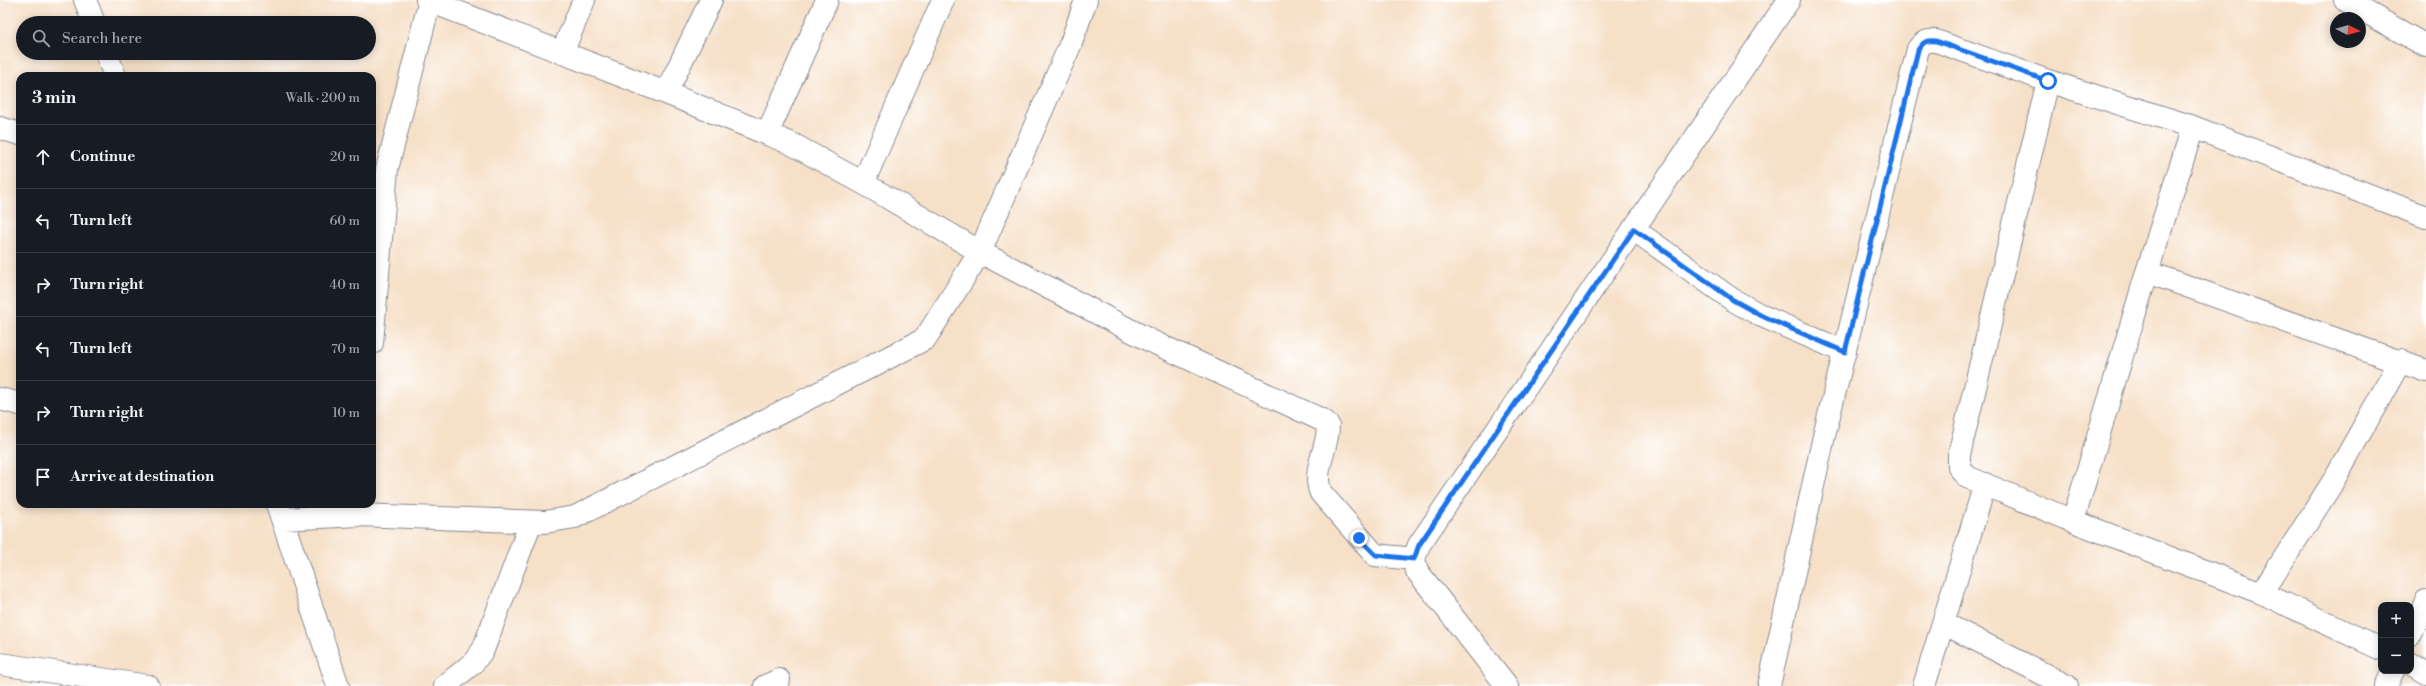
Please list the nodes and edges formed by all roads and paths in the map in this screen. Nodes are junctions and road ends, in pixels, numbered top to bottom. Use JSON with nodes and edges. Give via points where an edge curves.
{"nodes":[{"id":1,"x":86,"y":0,"type":"edge"},
{"id":2,"x":429,"y":0,"type":"edge"},
{"id":3,"x":584,"y":0,"type":"edge"},
{"id":4,"x":711,"y":0,"type":"edge"},
{"id":5,"x":827,"y":0,"type":"edge"},
{"id":6,"x":943,"y":0,"type":"edge"},
{"id":7,"x":1086,"y":0,"type":"edge"},
{"id":8,"x":1789,"y":0,"type":"edge"},
{"id":9,"x":2345,"y":0,"type":"edge"},
{"id":10,"x":92,"y":16,"type":"edge"},
{"id":11,"x":2426,"y":46,"type":"edge"},
{"id":12,"x":562,"y":52,"type":"junction"},
{"id":13,"x":109,"y":60,"type":"edge"},
{"id":14,"x":113,"y":72,"type":"edge"},
{"id":15,"x":2048,"y":81,"type":"junction"},
{"id":16,"x":666,"y":93,"type":"junction"},
{"id":17,"x":2193,"y":127,"type":"junction"},
{"id":18,"x":0,"y":128,"type":"edge"},
{"id":19,"x":16,"y":133,"type":"edge"},
{"id":20,"x":767,"y":134,"type":"junction"},
{"id":21,"x":379,"y":167,"type":"edge"},
{"id":22,"x":864,"y":183,"type":"junction"},
{"id":23,"x":2426,"y":217,"type":"edge"},
{"id":24,"x":1634,"y":229,"type":"junction"},
{"id":25,"x":376,"y":242,"type":"edge"},
{"id":26,"x":980,"y":252,"type":"junction"},
{"id":27,"x":2147,"y":272,"type":"junction"},
{"id":28,"x":1845,"y":352,"type":"junction"},
{"id":29,"x":2401,"y":360,"type":"junction"},
{"id":30,"x":2426,"y":371,"type":"edge"},
{"id":31,"x":0,"y":399,"type":"edge"},
{"id":32,"x":16,"y":403,"type":"edge"},
{"id":33,"x":1985,"y":484,"type":"junction"},
{"id":34,"x":359,"y":510,"type":"edge"},
{"id":35,"x":280,"y":511,"type":"edge"},
{"id":36,"x":2073,"y":521,"type":"junction"},
{"id":37,"x":530,"y":522,"type":"junction"},
{"id":38,"x":1414,"y":559,"type":"junction"},
{"id":39,"x":2262,"y":593,"type":"junction"},
{"id":40,"x":2426,"y":601,"type":"edge"},
{"id":41,"x":1943,"y":623,"type":"junction"},
{"id":42,"x":2414,"y":627,"type":"edge"},
{"id":43,"x":2378,"y":648,"type":"edge"},
{"id":44,"x":0,"y":664,"type":"edge"},
{"id":45,"x":2414,"y":666,"type":"edge"},
{"id":46,"x":2426,"y":673,"type":"edge"},
{"id":47,"x":2392,"y":674,"type":"edge"},
{"id":48,"x":1499,"y":684,"type":"edge"},
{"id":49,"x":148,"y":686,"type":"edge"},
{"id":50,"x":338,"y":686,"type":"edge"},
{"id":51,"x":445,"y":686,"type":"edge"},
{"id":52,"x":1769,"y":686,"type":"edge"},
{"id":53,"x":1924,"y":686,"type":"edge"},
{"id":54,"x":2067,"y":686,"type":"edge"},
{"id":55,"x":2386,"y":686,"type":"edge"}],
"edges":[{"from":1,"to":10,"type":"street"},
{"from":2,"to":12,"type":"street"},
{"from":2,"to":21,"type":"street"},
{"from":3,"to":12,"type":"street"},
{"from":4,"to":16,"type":"street"},
{"from":5,"to":20,"type":"street"},
{"from":6,"to":22,"type":"street"},
{"from":7,"to":26,"type":"street","via":[[1066,55]]},
{"from":8,"to":24,"type":"street"},
{"from":9,"to":11,"type":"street"},
{"from":12,"to":16,"type":"street"},
{"from":13,"to":14,"type":"street"},
{"from":15,"to":17,"type":"street"},
{"from":15,"to":28,"type":"street","via":[[1936,41],[1928,40],[1922,43],[1918,50]]},
{"from":15,"to":33,"type":"street","via":[[1959,455],[1959,467],[1967,477]]},
{"from":16,"to":20,"type":"street"},
{"from":17,"to":23,"type":"street"},
{"from":17,"to":27,"type":"street"},
{"from":18,"to":19,"type":"street"},
{"from":20,"to":22,"type":"street","via":[[792,144]]},
{"from":21,"to":25,"type":"street"},
{"from":22,"to":26,"type":"street"},
{"from":24,"to":28,"type":"street","via":[[1733,300],[1762,316]]},
{"from":24,"to":38,"type":"street","via":[[1419,545]]},
{"from":26,"to":37,"type":"street","via":[[926,339],[575,517],[560,521]]},
{"from":26,"to":38,"type":"street","via":[[1166,350],[1324,421],[1328,425],[1329,434],[1318,477],[1317,485],[1321,493],[1376,555]]},
{"from":27,"to":29,"type":"street"},
{"from":27,"to":36,"type":"street"},
{"from":28,"to":52,"type":"street"},
{"from":29,"to":30,"type":"street"},
{"from":29,"to":39,"type":"street","via":[[2331,485]]},
{"from":31,"to":32,"type":"street"},
{"from":33,"to":36,"type":"street"},
{"from":33,"to":41,"type":"street"},
{"from":34,"to":35,"type":"street"},
{"from":34,"to":37,"type":"street"},
{"from":35,"to":50,"type":"street"},
{"from":36,"to":39,"type":"street"},
{"from":37,"to":51,"type":"street","via":[[483,650],[473,663]]},
{"from":38,"to":48,"type":"street","via":[[1417,571]]},
{"from":39,"to":43,"type":"street"},
{"from":40,"to":42,"type":"street"},
{"from":41,"to":53,"type":"street"},
{"from":41,"to":54,"type":"street"},
{"from":44,"to":49,"type":"street"},
{"from":45,"to":46,"type":"street"},
{"from":47,"to":55,"type":"street"}]}
